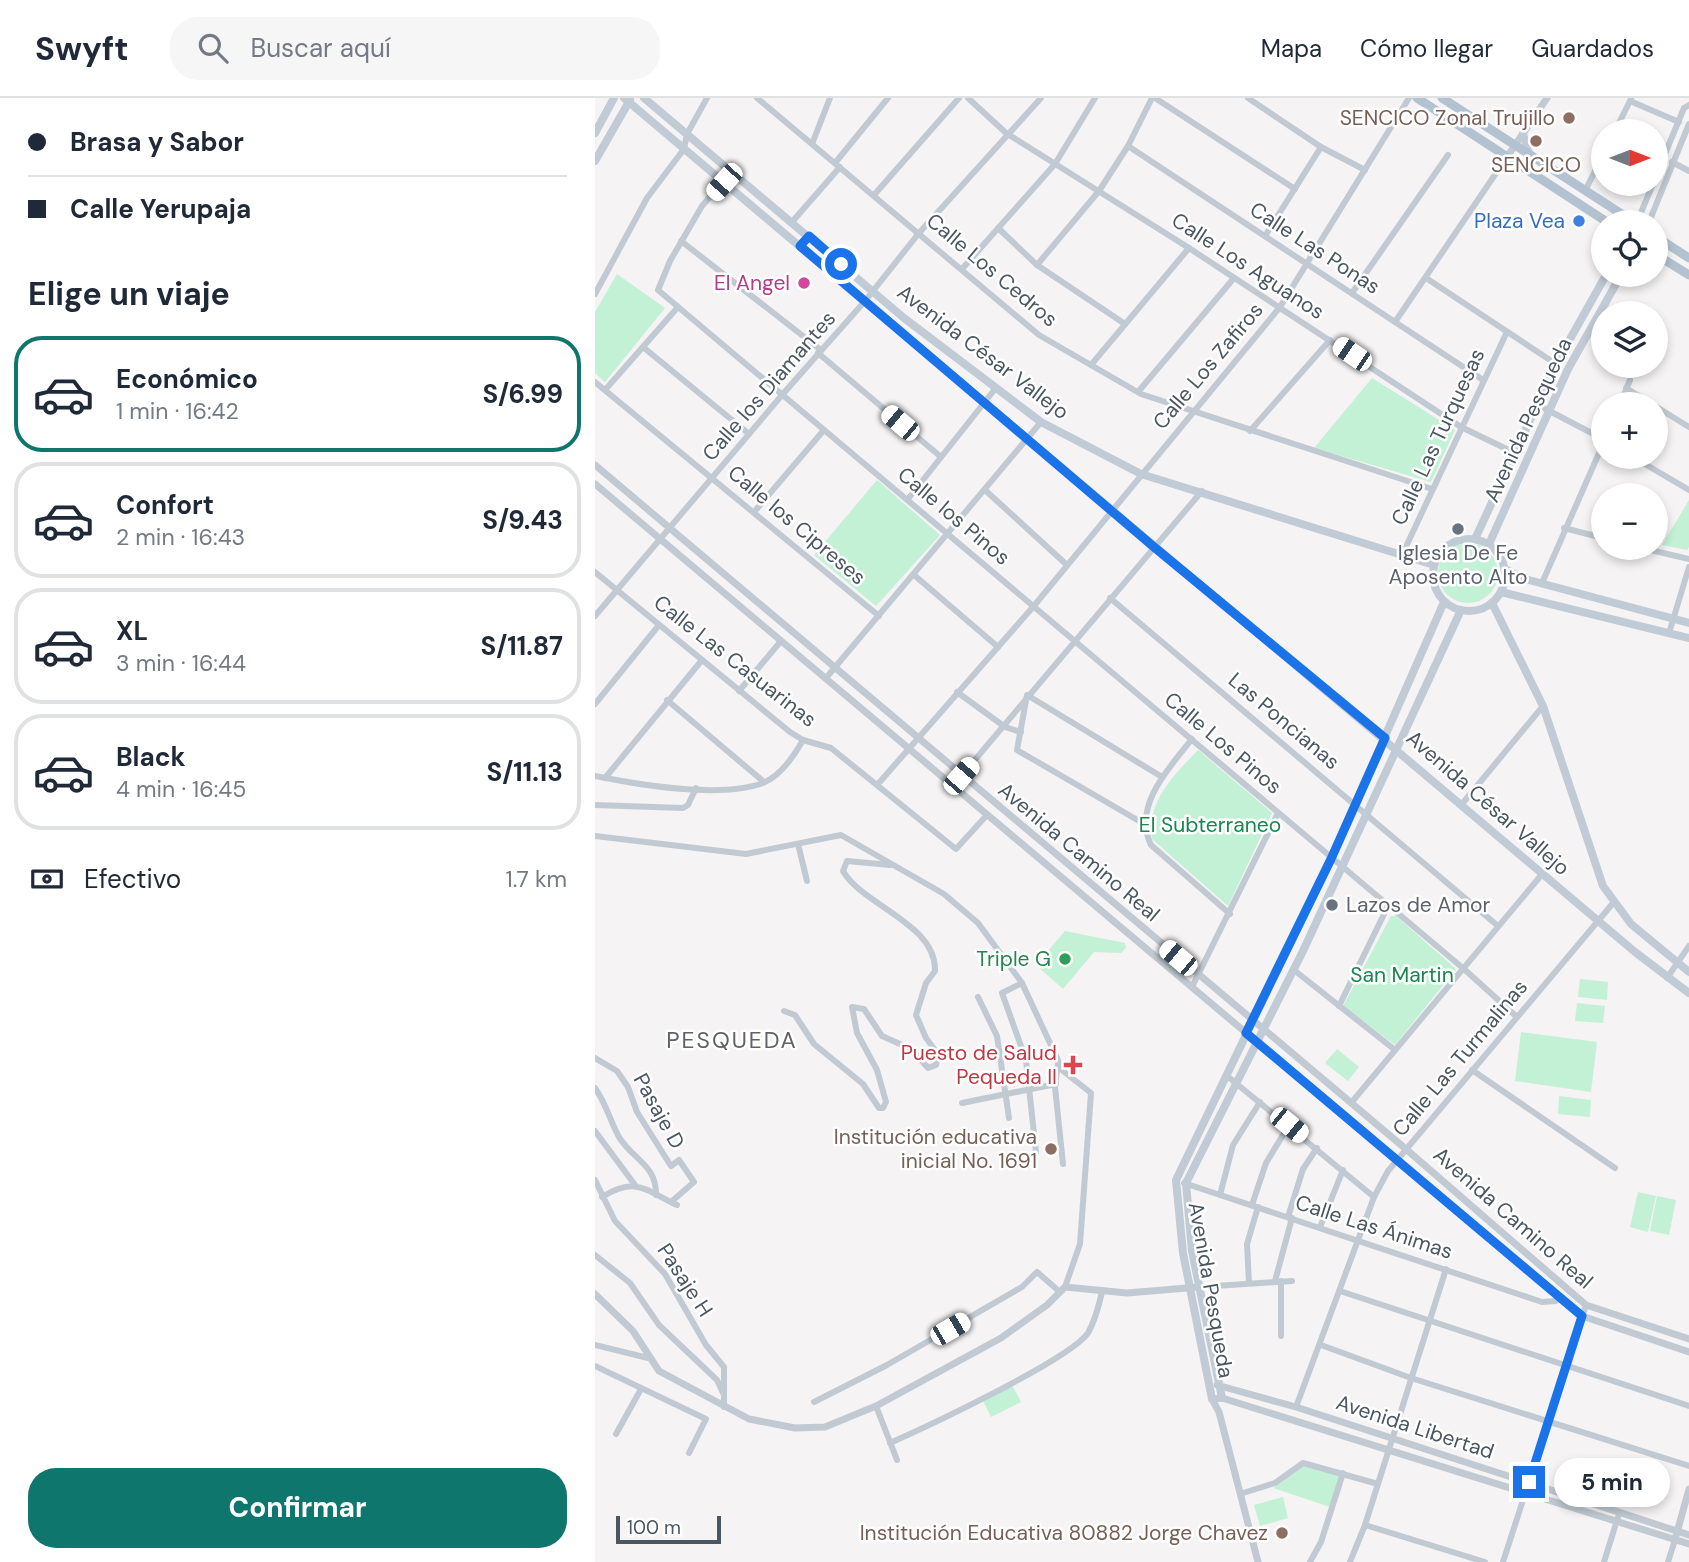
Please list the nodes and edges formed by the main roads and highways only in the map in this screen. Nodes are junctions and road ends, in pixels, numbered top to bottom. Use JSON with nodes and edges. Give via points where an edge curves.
{"nodes":[{"id":1,"x":614,"y":98,"type":"edge"},
{"id":2,"x":644,"y":98,"type":"edge"},
{"id":3,"x":1417,"y":98,"type":"edge"},
{"id":4,"x":1442,"y":98,"type":"edge"},
{"id":5,"x":628,"y":100,"type":"edge"},
{"id":6,"x":595,"y":133,"type":"edge"},
{"id":7,"x":1523,"y":134,"type":"road end"},
{"id":8,"x":595,"y":139,"type":"edge"},
{"id":9,"x":604,"y":145,"type":"junction"},
{"id":10,"x":1529,"y":154,"type":"junction"},
{"id":11,"x":595,"y":161,"type":"edge"},
{"id":12,"x":767,"y":201,"type":"junction"},
{"id":13,"x":1616,"y":210,"type":"edge"},
{"id":14,"x":758,"y":211,"type":"junction"},
{"id":15,"x":1591,"y":212,"type":"edge"},
{"id":16,"x":809,"y":236,"type":"junction"},
{"id":17,"x":1668,"y":244,"type":"edge"},
{"id":18,"x":800,"y":246,"type":"junction"},
{"id":19,"x":1689,"y":258,"type":"edge"},
{"id":20,"x":1668,"y":262,"type":"edge"},
{"id":21,"x":1689,"y":275,"type":"edge"},
{"id":22,"x":1598,"y":287,"type":"edge"},
{"id":23,"x":1614,"y":287,"type":"edge"},
{"id":24,"x":1475,"y":539,"type":"junction"},
{"id":25,"x":1489,"y":544,"type":"junction"},
{"id":26,"x":1434,"y":565,"type":"junction"},
{"id":27,"x":1505,"y":569,"type":"junction"},
{"id":28,"x":1501,"y":592,"type":"junction"},
{"id":29,"x":1444,"y":601,"type":"junction"},
{"id":30,"x":1492,"y":603,"type":"junction"},
{"id":31,"x":1461,"y":610,"type":"junction"},
{"id":32,"x":1689,"y":622,"type":"edge"},
{"id":33,"x":1689,"y":638,"type":"edge"},
{"id":34,"x":1385,"y":738,"type":"junction"},
{"id":35,"x":1396,"y":748,"type":"junction"},
{"id":36,"x":1290,"y":944,"type":"junction"},
{"id":37,"x":1303,"y":951,"type":"junction"},
{"id":38,"x":1689,"y":972,"type":"edge"},
{"id":39,"x":1689,"y":993,"type":"edge"},
{"id":40,"x":1194,"y":1287,"type":"junction"},
{"id":41,"x":1210,"y":1341,"type":"junction"},
{"id":42,"x":1200,"y":1343,"type":"junction"},
{"id":43,"x":1222,"y":1398,"type":"road end"},
{"id":44,"x":1212,"y":1399,"type":"road end"}],
"edges":[{"from":1,"to":6,"type":"main road"},
{"from":2,"to":12,"type":"main road","name":"Avenida César Vallejo"},
{"from":3,"to":15,"type":"main road"},
{"from":4,"to":10,"type":"main road"},
{"from":5,"to":9,"type":"main road"},
{"from":5,"to":14,"type":"main road","name":"Avenida César Vallejo"},
{"from":7,"to":10,"type":"main road"},
{"from":8,"to":9,"type":"main road"},
{"from":9,"to":11,"type":"main road"},
{"from":10,"to":13,"type":"main road"},
{"from":12,"to":14,"type":"main road"},
{"from":12,"to":16,"type":"main road","name":"Avenida César Vallejo"},
{"from":14,"to":18,"type":"main road","name":"Avenida César Vallejo"},
{"from":16,"to":18,"type":"main road"},
{"from":16,"to":26,"type":"main road","name":"Avenida César Vallejo","via":[[873,292],[1041,422],[1141,474]]},
{"from":17,"to":19,"type":"main road"},
{"from":18,"to":34,"type":"main road","name":"Avenida César Vallejo"},
{"from":20,"to":21,"type":"main road"},
{"from":22,"to":24,"type":"main road","name":"Avenida Pesqueda","via":[[1556,364]]},
{"from":23,"to":25,"type":"main road","name":"Avenida Pesqueda","via":[[1568,369]]},
{"from":24,"to":25,"type":"main road"},
{"from":24,"to":26,"type":"main road","via":[[1446,547]]},
{"from":25,"to":27,"type":"main road"},
{"from":26,"to":29,"type":"main road","via":[[1435,588]]},
{"from":27,"to":28,"type":"main road"},
{"from":27,"to":32,"type":"main road"},
{"from":28,"to":30,"type":"main road"},
{"from":28,"to":33,"type":"main road"},
{"from":29,"to":31,"type":"main road"},
{"from":29,"to":34,"type":"main road","name":"Avenida Pesqueda"},
{"from":30,"to":31,"type":"main road","via":[[1482,609]]},
{"from":30,"to":38,"type":"main road","name":"Avenida César Vallejo","via":[[1543,706],[1594,864],[1614,902],[1631,924]]},
{"from":31,"to":35,"type":"main road","name":"Avenida Pesqueda"},
{"from":34,"to":35,"type":"main road","name":"Avenida César Vallejo"},
{"from":34,"to":36,"type":"main road","name":"Avenida Pesqueda"},
{"from":35,"to":37,"type":"main road","name":"Avenida Pesqueda"},
{"from":35,"to":39,"type":"main road","name":"Avenida César Vallejo"},
{"from":36,"to":37,"type":"main road"},
{"from":36,"to":40,"type":"main road","name":"Avenida Pesqueda","via":[[1176,1180],[1177,1209]]},
{"from":37,"to":40,"type":"main road","name":"Avenida Pesqueda","via":[[1185,1183]]},
{"from":40,"to":41,"type":"main road","name":"Avenida Pesqueda"},
{"from":40,"to":42,"type":"main road","name":"Avenida Pesqueda"},
{"from":41,"to":42,"type":"main road"},
{"from":41,"to":43,"type":"main road","name":"Avenida Pesqueda"},
{"from":42,"to":44,"type":"main road","name":"Avenida Pesqueda"}]}
